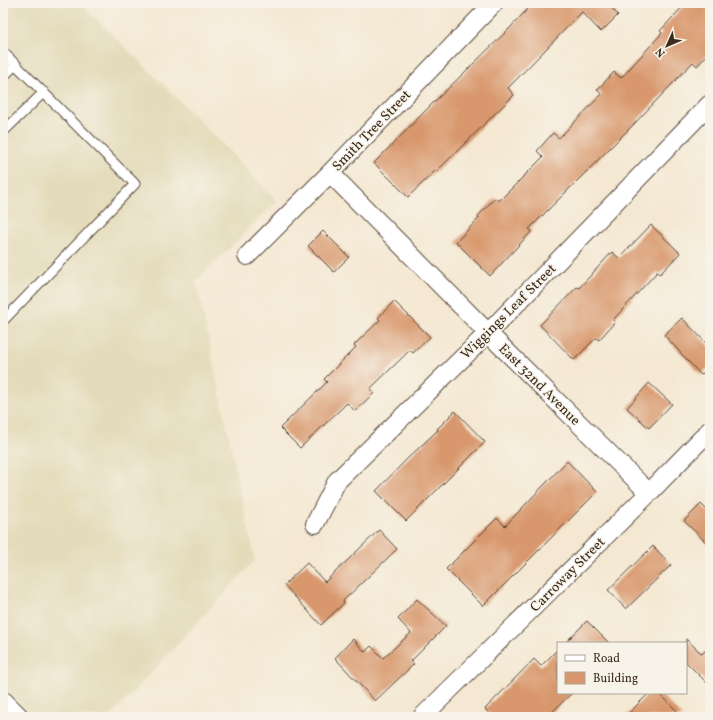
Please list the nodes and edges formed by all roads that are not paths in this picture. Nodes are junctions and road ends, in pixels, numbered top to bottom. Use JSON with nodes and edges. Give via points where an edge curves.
{"nodes":[{"id":1,"x":494,"y":3,"type":"edge"},
{"id":2,"x":3,"y":52,"type":"edge"},
{"id":3,"x":16,"y":64,"type":"junction"},
{"id":4,"x":3,"y":77,"type":"edge"},
{"id":5,"x":44,"y":92,"type":"junction"},
{"id":6,"x":710,"y":104,"type":"edge"},
{"id":7,"x":3,"y":132,"type":"edge"},
{"id":8,"x":330,"y":172,"type":"junction"},
{"id":9,"x":247,"y":256,"type":"dead end"},
{"id":10,"x":3,"y":321,"type":"edge"},
{"id":11,"x":488,"y":332,"type":"junction"},
{"id":12,"x":710,"y":430,"type":"edge"},
{"id":13,"x":649,"y":493,"type":"junction"},
{"id":14,"x":315,"y":524,"type":"dead end"},
{"id":15,"x":3,"y":703,"type":"edge"},
{"id":16,"x":17,"y":717,"type":"edge"},
{"id":17,"x":422,"y":717,"type":"edge"}],
"edges":[{"from":1,"to":8,"type":"street","name":"Smith Tree Street"},
{"from":2,"to":3,"type":"lane"},
{"from":3,"to":4,"type":"lane"},
{"from":3,"to":5,"type":"lane"},
{"from":5,"to":7,"type":"lane"},
{"from":5,"to":10,"type":"lane","via":[[135,184]]},
{"from":6,"to":11,"type":"street","name":"Wiggings Leaf Street"},
{"from":8,"to":9,"type":"street","name":"Smith Tree Street"},
{"from":8,"to":11,"type":"street","name":"East 32nd Avenue"},
{"from":11,"to":13,"type":"street","name":"East 32nd Avenue"},
{"from":11,"to":14,"type":"street","name":"Wiggings Leaf Street","via":[[337,482]]},
{"from":12,"to":13,"type":"street","name":"Carroway Street"},
{"from":13,"to":17,"type":"street","name":"Carroway Street"},
{"from":15,"to":16,"type":"main road"}]}
